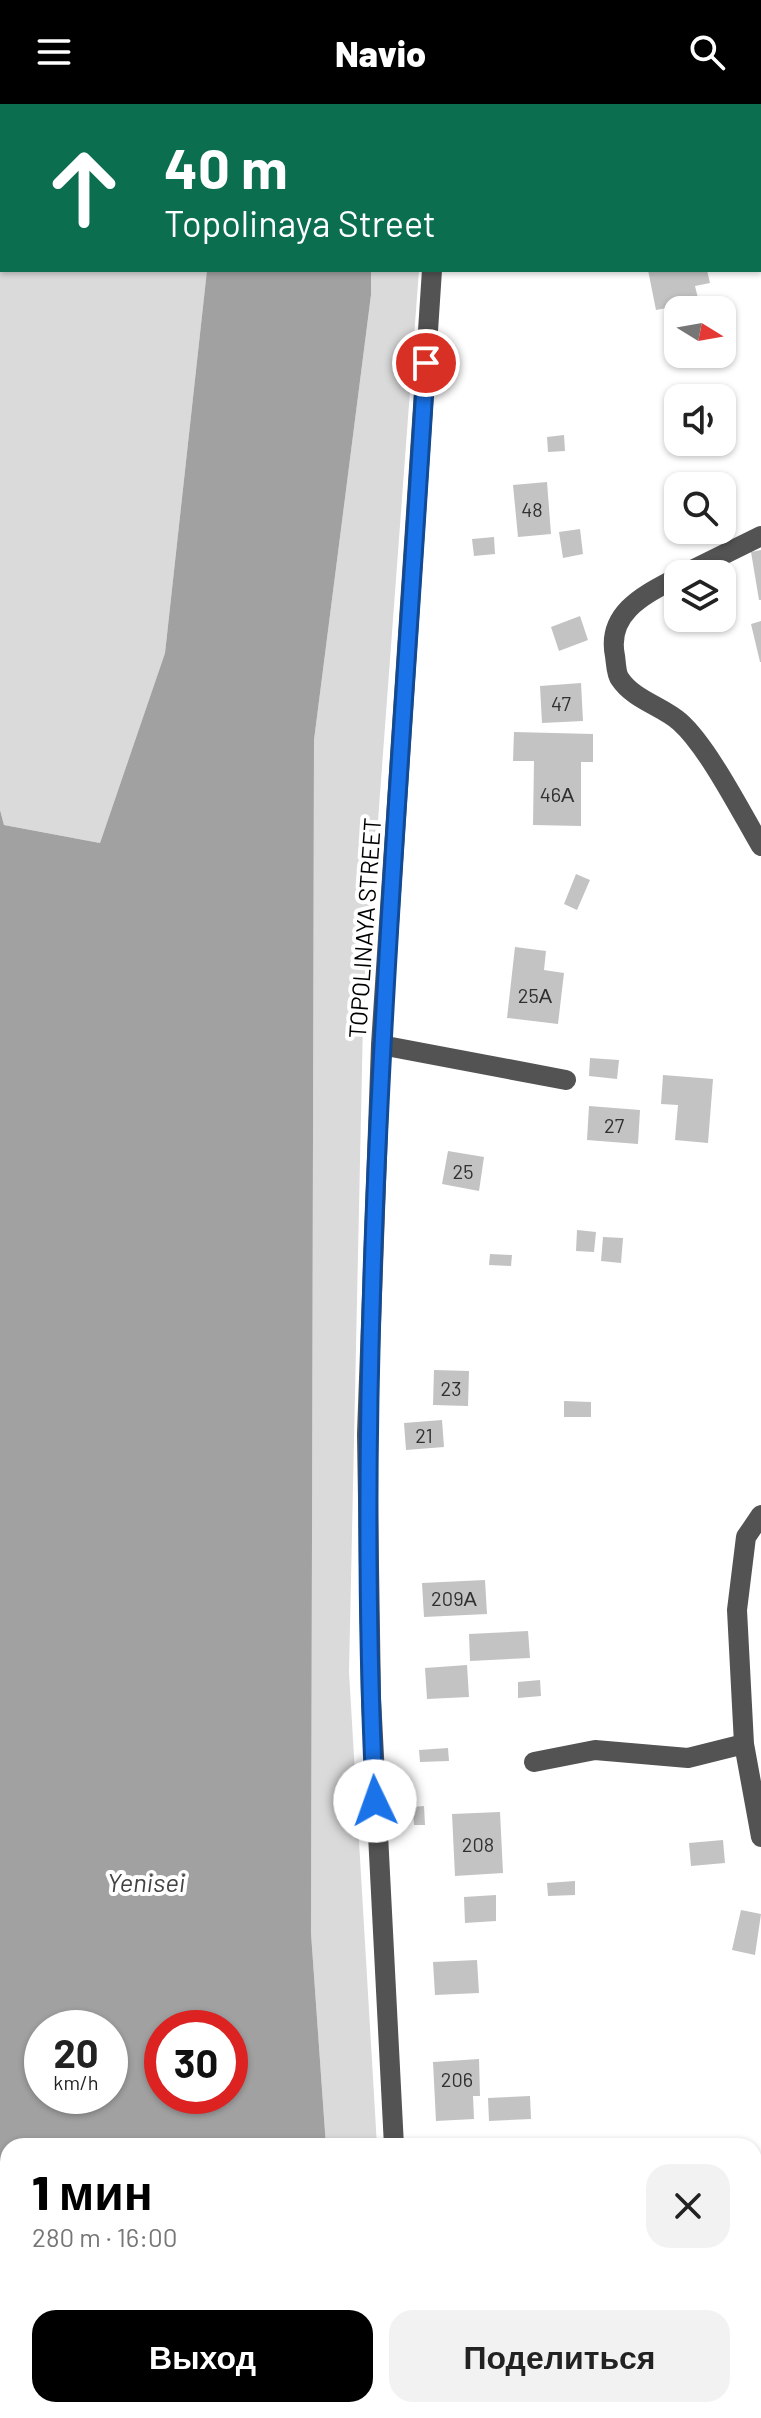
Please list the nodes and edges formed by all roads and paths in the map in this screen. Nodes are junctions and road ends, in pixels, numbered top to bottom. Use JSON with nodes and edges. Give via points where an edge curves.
{"nodes":[{"id":1,"x":432,"y":272,"type":"edge"},
{"id":2,"x":761,"y":536,"type":"edge"},
{"id":3,"x":712,"y":560,"type":"edge"},
{"id":4,"x":664,"y":584,"type":"edge"},
{"id":5,"x":761,"y":846,"type":"edge"},
{"id":6,"x":381,"y":1045,"type":"junction"},
{"id":7,"x":566,"y":1080,"type":"dead end"},
{"id":8,"x":761,"y":1515,"type":"edge"},
{"id":9,"x":744,"y":1744,"type":"junction"},
{"id":10,"x":534,"y":1762,"type":"dead end"},
{"id":11,"x":761,"y":1837,"type":"edge"},
{"id":12,"x":394,"y":2138,"type":"edge"}],
"edges":[{"from":1,"to":6,"type":"street","name":"TOPOLINAYA STREET"},
{"from":2,"to":3,"type":"street"},
{"from":4,"to":5,"type":"street","via":[[637,598],[617,622],[613,647],[619,679],[679,721]]},
{"from":6,"to":7,"type":"street"},
{"from":6,"to":12,"type":"street","name":"TOPOLINAYA STREET","via":[[367,1591]]},
{"from":8,"to":9,"type":"street","via":[[746,1537],[737,1610]]},
{"from":9,"to":10,"type":"street","via":[[688,1758],[595,1750]]},
{"from":9,"to":11,"type":"street"}]}
